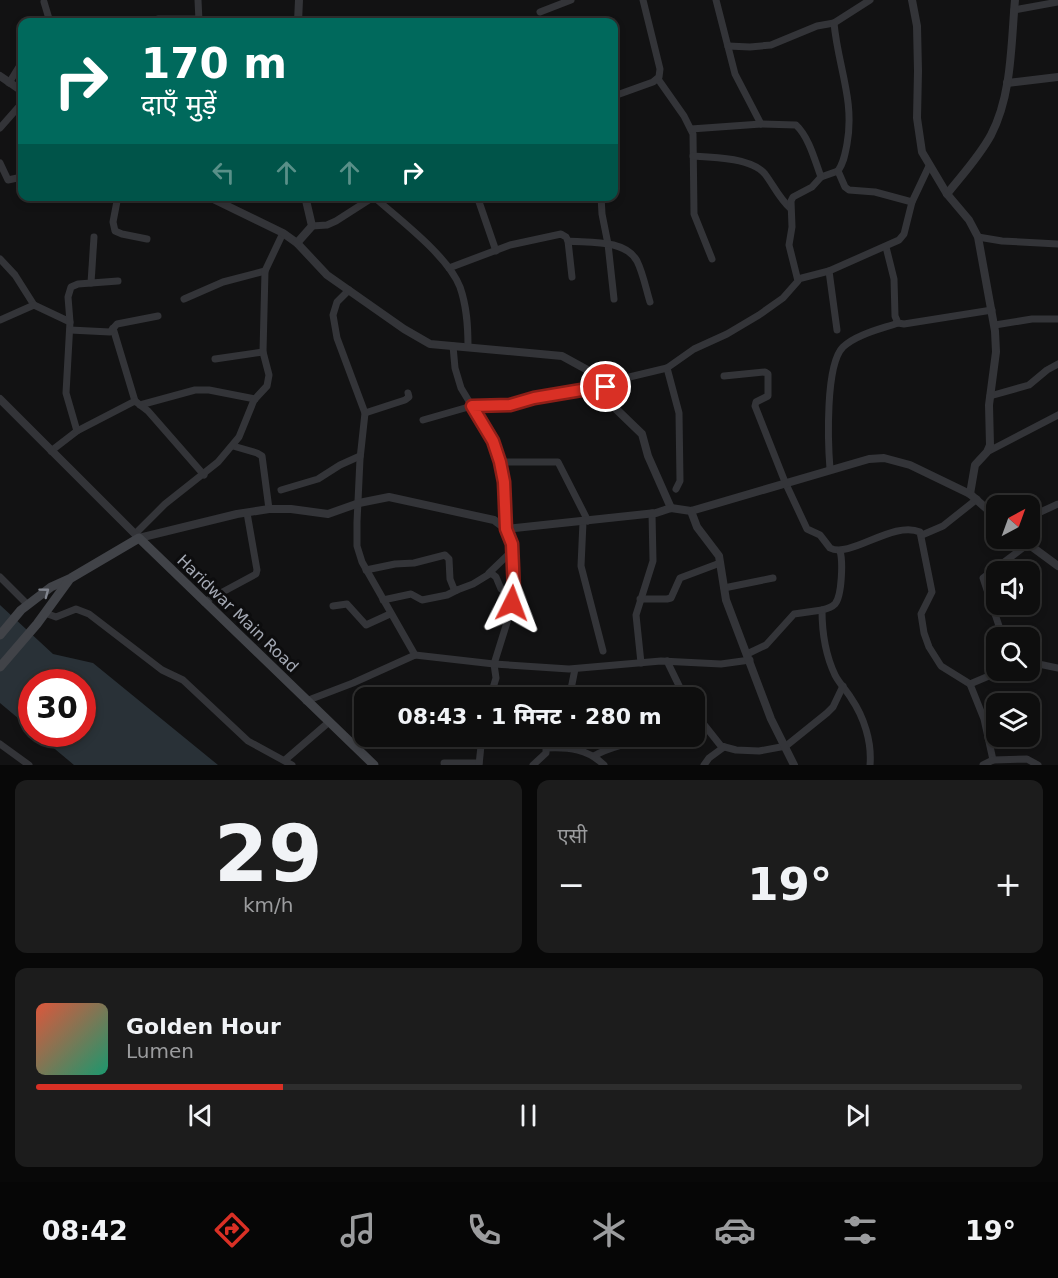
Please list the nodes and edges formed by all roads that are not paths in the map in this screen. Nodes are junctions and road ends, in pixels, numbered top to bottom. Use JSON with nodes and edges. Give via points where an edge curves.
{"nodes":[{"id":1,"x":198,"y":0,"type":"edge"},
{"id":2,"x":299,"y":0,"type":"edge"},
{"id":3,"x":571,"y":0,"type":"edge"},
{"id":4,"x":643,"y":0,"type":"edge"},
{"id":5,"x":716,"y":0,"type":"edge"},
{"id":6,"x":870,"y":0,"type":"edge"},
{"id":7,"x":912,"y":0,"type":"edge"},
{"id":8,"x":44,"y":2,"type":"dead end"},
{"id":9,"x":1058,"y":2,"type":"edge"},
{"id":10,"x":1014,"y":5,"type":"edge"},
{"id":11,"x":540,"y":12,"type":"dead end"},
{"id":12,"x":49,"y":18,"type":"edge"},
{"id":13,"x":199,"y":18,"type":"edge"},
{"id":14,"x":298,"y":18,"type":"edge"},
{"id":15,"x":834,"y":23,"type":"junction"},
{"id":16,"x":728,"y":45,"type":"junction"},
{"id":17,"x":18,"y":68,"type":"edge"},
{"id":18,"x":0,"y":76,"type":"edge"},
{"id":19,"x":1058,"y":77,"type":"edge"},
{"id":20,"x":658,"y":79,"type":"junction"},
{"id":21,"x":9,"y":82,"type":"junction"},
{"id":22,"x":1007,"y":83,"type":"junction"},
{"id":23,"x":18,"y":88,"type":"edge"},
{"id":24,"x":618,"y":94,"type":"edge"},
{"id":25,"x":18,"y":108,"type":"edge"},
{"id":26,"x":761,"y":124,"type":"junction"},
{"id":27,"x":0,"y":128,"type":"edge"},
{"id":28,"x":691,"y":129,"type":"junction"},
{"id":29,"x":693,"y":156,"type":"junction"},
{"id":30,"x":0,"y":163,"type":"edge"},
{"id":31,"x":929,"y":166,"type":"junction"},
{"id":32,"x":838,"y":171,"type":"junction"},
{"id":33,"x":821,"y":177,"type":"junction"},
{"id":34,"x":4,"y":181,"type":"edge"},
{"id":35,"x":947,"y":194,"type":"junction"},
{"id":36,"x":117,"y":201,"type":"edge"},
{"id":37,"x":217,"y":201,"type":"edge"},
{"id":38,"x":306,"y":201,"type":"edge"},
{"id":39,"x":368,"y":201,"type":"edge"},
{"id":40,"x":379,"y":201,"type":"edge"},
{"id":41,"x":479,"y":201,"type":"edge"},
{"id":42,"x":602,"y":201,"type":"edge"},
{"id":43,"x":912,"y":202,"type":"junction"},
{"id":44,"x":790,"y":208,"type":"junction"},
{"id":45,"x":312,"y":226,"type":"junction"},
{"id":46,"x":283,"y":233,"type":"junction"},
{"id":47,"x":94,"y":237,"type":"dead end"},
{"id":48,"x":978,"y":237,"type":"junction"},
{"id":49,"x":147,"y":238,"type":"dead end"},
{"id":50,"x":567,"y":241,"type":"junction"},
{"id":51,"x":297,"y":243,"type":"junction"},
{"id":52,"x":608,"y":244,"type":"junction"},
{"id":53,"x":1058,"y":244,"type":"edge"},
{"id":54,"x":886,"y":247,"type":"junction"},
{"id":55,"x":496,"y":251,"type":"junction"},
{"id":56,"x":0,"y":259,"type":"edge"},
{"id":57,"x":712,"y":259,"type":"dead end"},
{"id":58,"x":449,"y":268,"type":"junction"},
{"id":59,"x":829,"y":271,"type":"junction"},
{"id":60,"x":265,"y":272,"type":"junction"},
{"id":61,"x":572,"y":278,"type":"dead end"},
{"id":62,"x":798,"y":279,"type":"junction"},
{"id":63,"x":118,"y":281,"type":"dead end"},
{"id":64,"x":91,"y":283,"type":"junction"},
{"id":65,"x":349,"y":290,"type":"junction"},
{"id":66,"x":184,"y":299,"type":"dead end"},
{"id":67,"x":614,"y":299,"type":"dead end"},
{"id":68,"x":650,"y":302,"type":"dead end"},
{"id":69,"x":34,"y":305,"type":"junction"},
{"id":70,"x":992,"y":310,"type":"junction"},
{"id":71,"x":158,"y":316,"type":"dead end"},
{"id":72,"x":1058,"y":319,"type":"edge"},
{"id":73,"x":0,"y":320,"type":"edge"},
{"id":74,"x":70,"y":322,"type":"junction"},
{"id":75,"x":898,"y":323,"type":"junction"},
{"id":76,"x":995,"y":325,"type":"junction"},
{"id":77,"x":113,"y":328,"type":"junction"},
{"id":78,"x":70,"y":330,"type":"junction"},
{"id":79,"x":837,"y":330,"type":"dead end"},
{"id":80,"x":453,"y":346,"type":"junction"},
{"id":81,"x":468,"y":347,"type":"junction"},
{"id":82,"x":262,"y":352,"type":"junction"},
{"id":83,"x":215,"y":359,"type":"dead end"},
{"id":84,"x":1058,"y":364,"type":"edge"},
{"id":85,"x":667,"y":368,"type":"junction"},
{"id":86,"x":724,"y":376,"type":"dead end"},
{"id":87,"x":598,"y":378,"type":"junction"},
{"id":88,"x":605,"y":386,"type":"junction"},
{"id":89,"x":408,"y":393,"type":"dead end"},
{"id":90,"x":990,"y":396,"type":"junction"},
{"id":91,"x":0,"y":399,"type":"edge"},
{"id":92,"x":255,"y":399,"type":"junction"},
{"id":93,"x":138,"y":403,"type":"junction"},
{"id":94,"x":472,"y":406,"type":"junction"},
{"id":95,"x":365,"y":412,"type":"junction"},
{"id":96,"x":1058,"y":415,"type":"edge"},
{"id":97,"x":423,"y":420,"type":"dead end"},
{"id":98,"x":76,"y":431,"type":"junction"},
{"id":99,"x":232,"y":446,"type":"junction"},
{"id":100,"x":51,"y":451,"type":"junction"},
{"id":101,"x":987,"y":452,"type":"junction"},
{"id":102,"x":360,"y":456,"type":"junction"},
{"id":103,"x":500,"y":462,"type":"junction"},
{"id":104,"x":830,"y":470,"type":"junction"},
{"id":105,"x":204,"y":475,"type":"junction"},
{"id":106,"x":785,"y":482,"type":"junction"},
{"id":107,"x":676,"y":489,"type":"dead end"},
{"id":108,"x":281,"y":490,"type":"dead end"},
{"id":109,"x":973,"y":497,"type":"junction"},
{"id":110,"x":359,"y":503,"type":"junction"},
{"id":111,"x":1058,"y":504,"type":"edge"},
{"id":112,"x":671,"y":508,"type":"junction"},
{"id":113,"x":986,"y":508,"type":"edge"},
{"id":114,"x":268,"y":510,"type":"junction"},
{"id":115,"x":691,"y":511,"type":"junction"},
{"id":116,"x":1040,"y":512,"type":"edge"},
{"id":117,"x":247,"y":513,"type":"junction"},
{"id":118,"x":652,"y":513,"type":"junction"},
{"id":119,"x":586,"y":521,"type":"junction"},
{"id":120,"x":506,"y":529,"type":"junction"},
{"id":121,"x":921,"y":535,"type":"junction"},
{"id":122,"x":137,"y":536,"type":"junction"},
{"id":123,"x":1016,"y":549,"type":"edge"},
{"id":124,"x":1034,"y":549,"type":"edge"},
{"id":125,"x":512,"y":551,"type":"junction"},
{"id":126,"x":840,"y":551,"type":"junction"},
{"id":127,"x":720,"y":563,"type":"junction"},
{"id":128,"x":1058,"y":566,"type":"edge"},
{"id":129,"x":366,"y":570,"type":"junction"},
{"id":130,"x":489,"y":573,"type":"junction"},
{"id":131,"x":0,"y":577,"type":"edge"},
{"id":132,"x":71,"y":578,"type":"junction"},
{"id":133,"x":773,"y":578,"type":"dead end"},
{"id":134,"x":724,"y":588,"type":"junction"},
{"id":135,"x":457,"y":590,"type":"junction"},
{"id":136,"x":514,"y":591,"type":"junction"},
{"id":137,"x":640,"y":598,"type":"junction"},
{"id":138,"x":383,"y":600,"type":"junction"},
{"id":139,"x":204,"y":602,"type":"junction"},
{"id":140,"x":333,"y":606,"type":"dead end"},
{"id":141,"x":25,"y":608,"type":"junction"},
{"id":142,"x":822,"y":610,"type":"junction"},
{"id":143,"x":45,"y":613,"type":"junction"},
{"id":144,"x":390,"y":614,"type":"junction"},
{"id":145,"x":999,"y":627,"type":"edge"},
{"id":146,"x":0,"y":635,"type":"edge"},
{"id":147,"x":603,"y":651,"type":"dead end"},
{"id":148,"x":415,"y":655,"type":"junction"},
{"id":149,"x":748,"y":657,"type":"junction"},
{"id":150,"x":667,"y":661,"type":"junction"},
{"id":151,"x":641,"y":663,"type":"junction"},
{"id":152,"x":494,"y":664,"type":"junction"},
{"id":153,"x":1040,"y":664,"type":"edge"},
{"id":154,"x":0,"y":667,"type":"edge"},
{"id":155,"x":1058,"y":668,"type":"edge"},
{"id":156,"x":575,"y":669,"type":"junction"},
{"id":157,"x":986,"y":677,"type":"edge"},
{"id":158,"x":970,"y":684,"type":"junction"},
{"id":159,"x":843,"y":686,"type":"junction"},
{"id":160,"x":493,"y":687,"type":"edge"},
{"id":161,"x":571,"y":687,"type":"edge"},
{"id":162,"x":680,"y":687,"type":"edge"},
{"id":163,"x":306,"y":700,"type":"junction"},
{"id":164,"x":329,"y":722,"type":"junction"},
{"id":165,"x":705,"y":727,"type":"edge"},
{"id":166,"x":0,"y":744,"type":"edge"},
{"id":167,"x":786,"y":746,"type":"junction"},
{"id":168,"x":481,"y":747,"type":"edge"},
{"id":169,"x":616,"y":747,"type":"edge"},
{"id":170,"x":724,"y":747,"type":"junction"},
{"id":171,"x":547,"y":748,"type":"joint"},
{"id":172,"x":594,"y":756,"type":"junction"},
{"id":173,"x":993,"y":760,"type":"junction"},
{"id":174,"x":289,"y":763,"type":"edge"},
{"id":175,"x":444,"y":763,"type":"dead end"},
{"id":176,"x":479,"y":764,"type":"edge"},
{"id":177,"x":601,"y":764,"type":"edge"},
{"id":178,"x":29,"y":765,"type":"edge"},
{"id":179,"x":374,"y":765,"type":"edge"},
{"id":180,"x":533,"y":765,"type":"edge"},
{"id":181,"x":704,"y":765,"type":"edge"},
{"id":182,"x":794,"y":765,"type":"edge"},
{"id":183,"x":870,"y":765,"type":"edge"},
{"id":184,"x":983,"y":765,"type":"edge"},
{"id":185,"x":1038,"y":765,"type":"edge"}],
"edges":[{"from":1,"to":13,"type":"street"},
{"from":2,"to":14,"type":"street"},
{"from":3,"to":11,"type":"street"},
{"from":4,"to":20,"type":"street","via":[[660,69]]},
{"from":5,"to":16,"type":"street"},
{"from":6,"to":15,"type":"street"},
{"from":7,"to":31,"type":"street","via":[[917,26],[917,118],[922,152]]},
{"from":8,"to":12,"type":"street"},
{"from":9,"to":10,"type":"street"},
{"from":10,"to":22,"type":"street"},
{"from":15,"to":16,"type":"street","via":[[771,45]]},
{"from":15,"to":32,"type":"street","via":[[851,124],[845,158]]},
{"from":16,"to":26,"type":"street","via":[[735,74]]},
{"from":17,"to":21,"type":"street"},
{"from":18,"to":21,"type":"street"},
{"from":19,"to":22,"type":"street"},
{"from":20,"to":24,"type":"street"},
{"from":20,"to":28,"type":"street"},
{"from":21,"to":23,"type":"street"},
{"from":22,"to":35,"type":"street","via":[[991,134]]},
{"from":25,"to":27,"type":"street"},
{"from":26,"to":28,"type":"street"},
{"from":26,"to":33,"type":"street","via":[[798,127]]},
{"from":28,"to":29,"type":"street"},
{"from":29,"to":44,"type":"street","via":[[751,163],[763,172],[780,200]]},
{"from":29,"to":57,"type":"street","via":[[694,214]]},
{"from":30,"to":34,"type":"street"},
{"from":31,"to":35,"type":"street"},
{"from":31,"to":43,"type":"street"},
{"from":32,"to":33,"type":"street"},
{"from":32,"to":43,"type":"street","via":[[849,190]]},
{"from":33,"to":44,"type":"street","via":[[793,197]]},
{"from":35,"to":48,"type":"street"},
{"from":36,"to":49,"type":"street","via":[[115,231]]},
{"from":37,"to":46,"type":"street"},
{"from":38,"to":45,"type":"street"},
{"from":39,"to":45,"type":"street","via":[[327,225]]},
{"from":40,"to":58,"type":"street"},
{"from":41,"to":55,"type":"street"},
{"from":42,"to":52,"type":"street"},
{"from":43,"to":54,"type":"street","via":[[904,234]]},
{"from":44,"to":62,"type":"street","via":[[789,245]]},
{"from":45,"to":51,"type":"street"},
{"from":46,"to":51,"type":"street"},
{"from":46,"to":60,"type":"street"},
{"from":47,"to":64,"type":"street"},
{"from":48,"to":53,"type":"street"},
{"from":48,"to":70,"type":"street"},
{"from":50,"to":52,"type":"street"},
{"from":50,"to":55,"type":"street","via":[[561,234]]},
{"from":50,"to":61,"type":"street"},
{"from":51,"to":65,"type":"street"},
{"from":52,"to":67,"type":"street"},
{"from":52,"to":68,"type":"street","via":[[636,259]]},
{"from":54,"to":59,"type":"street"},
{"from":54,"to":75,"type":"street"},
{"from":55,"to":58,"type":"street"},
{"from":56,"to":69,"type":"street"},
{"from":58,"to":81,"type":"street","via":[[460,286],[468,316]]},
{"from":59,"to":62,"type":"street"},
{"from":59,"to":79,"type":"street"},
{"from":60,"to":66,"type":"street","via":[[223,282]]},
{"from":60,"to":82,"type":"street"},
{"from":62,"to":85,"type":"street","via":[[773,306]]},
{"from":63,"to":64,"type":"street"},
{"from":64,"to":74,"type":"street","via":[[73,286],[69,291]]},
{"from":65,"to":80,"type":"street","via":[[430,344]]},
{"from":65,"to":95,"type":"street","via":[[334,308],[334,324]]},
{"from":69,"to":73,"type":"street"},
{"from":69,"to":74,"type":"street"},
{"from":70,"to":75,"type":"street"},
{"from":70,"to":76,"type":"street"},
{"from":71,"to":77,"type":"street"},
{"from":72,"to":76,"type":"street"},
{"from":74,"to":78,"type":"street"},
{"from":75,"to":104,"type":"street","via":[[854,340],[837,355],[829,411]]},
{"from":76,"to":90,"type":"street"},
{"from":77,"to":78,"type":"street","via":[[110,332]]},
{"from":77,"to":93,"type":"street"},
{"from":78,"to":98,"type":"street","via":[[66,393]]},
{"from":80,"to":81,"type":"street"},
{"from":80,"to":94,"type":"street","via":[[461,388]]},
{"from":81,"to":87,"type":"street","via":[[562,356]]},
{"from":82,"to":83,"type":"street"},
{"from":82,"to":92,"type":"street","via":[[269,380]]},
{"from":84,"to":90,"type":"street","via":[[1029,385]]},
{"from":85,"to":87,"type":"street","via":[[621,379]]},
{"from":85,"to":107,"type":"street","via":[[680,413],[681,481]]},
{"from":86,"to":106,"type":"street","via":[[768,374],[768,396],[755,406]]},
{"from":87,"to":88,"type":"street"},
{"from":88,"to":94,"type":"street","via":[[510,405]]},
{"from":88,"to":112,"type":"street","via":[[613,406],[642,434]]},
{"from":89,"to":95,"type":"street","via":[[405,400]]},
{"from":90,"to":101,"type":"street"},
{"from":91,"to":100,"type":"street"},
{"from":92,"to":93,"type":"street","via":[[195,390]]},
{"from":92,"to":99,"type":"street"},
{"from":93,"to":98,"type":"street"},
{"from":93,"to":105,"type":"street"},
{"from":94,"to":97,"type":"street"},
{"from":94,"to":103,"type":"street","via":[[493,441]]},
{"from":95,"to":102,"type":"street"},
{"from":96,"to":101,"type":"street"},
{"from":98,"to":100,"type":"street"},
{"from":99,"to":105,"type":"street"},
{"from":99,"to":114,"type":"street","via":[[261,456]]},
{"from":100,"to":122,"type":"street"},
{"from":101,"to":109,"type":"street","via":[[975,465]]},
{"from":102,"to":108,"type":"street","via":[[318,479]]},
{"from":102,"to":110,"type":"street"},
{"from":103,"to":119,"type":"street","via":[[558,462]]},
{"from":103,"to":120,"type":"street"},
{"from":104,"to":106,"type":"street"},
{"from":104,"to":109,"type":"street","via":[[884,458],[910,465]]},
{"from":105,"to":122,"type":"street","via":[[165,504]]},
{"from":106,"to":115,"type":"street"},
{"from":106,"to":126,"type":"street","via":[[807,529],[820,535],[830,548]]},
{"from":109,"to":113,"type":"street"},
{"from":109,"to":121,"type":"street","via":[[943,526]]},
{"from":110,"to":114,"type":"street","via":[[328,514]]},
{"from":110,"to":120,"type":"street","via":[[389,497],[494,520]]},
{"from":110,"to":129,"type":"street","via":[[357,546]]},
{"from":111,"to":116,"type":"street"},
{"from":112,"to":115,"type":"street"},
{"from":112,"to":118,"type":"street"},
{"from":114,"to":117,"type":"street"},
{"from":115,"to":127,"type":"street"},
{"from":117,"to":122,"type":"street"},
{"from":117,"to":139,"type":"street","via":[[256,574]]},
{"from":118,"to":119,"type":"street"},
{"from":118,"to":137,"type":"street","via":[[652,561]]},
{"from":119,"to":120,"type":"street"},
{"from":119,"to":147,"type":"street","via":[[581,566]]},
{"from":120,"to":125,"type":"street"},
{"from":121,"to":126,"type":"street","via":[[916,530],[891,532]]},
{"from":121,"to":158,"type":"street","via":[[932,592],[921,614],[924,633],[941,666]]},
{"from":122,"to":132,"type":"main road"},
{"from":122,"to":139,"type":"main road","name":"Haridwar Main Road"},
{"from":123,"to":145,"type":"street","via":[[982,578]]},
{"from":124,"to":128,"type":"street"},
{"from":125,"to":130,"type":"street"},
{"from":125,"to":136,"type":"street"},
{"from":126,"to":142,"type":"street","via":[[837,601]]},
{"from":127,"to":134,"type":"street"},
{"from":127,"to":137,"type":"street","via":[[680,578],[671,598]]},
{"from":129,"to":135,"type":"street","via":[[445,555],[449,559],[451,585]]},
{"from":129,"to":138,"type":"street"},
{"from":130,"to":135,"type":"street"},
{"from":130,"to":136,"type":"street","via":[[495,574],[501,590]]},
{"from":131,"to":141,"type":"street"},
{"from":141,"to":132,"type":"main road","one_way":true,"via":[[51,587]]},
{"from":132,"to":143,"type":"main road"},
{"from":133,"to":134,"type":"street"},
{"from":134,"to":149,"type":"street"},
{"from":135,"to":138,"type":"street","via":[[437,598],[422,600],[411,594]]},
{"from":136,"to":152,"type":"street"},
{"from":137,"to":151,"type":"street","via":[[636,619]]},
{"from":138,"to":144,"type":"street"},
{"from":139,"to":163,"type":"main road","name":"Haridwar Main Road"},
{"from":140,"to":144,"type":"street","via":[[348,604],[366,625]]},
{"from":141,"to":146,"type":"main road"},
{"from":142,"to":149,"type":"street","via":[[794,614],[766,645]]},
{"from":142,"to":159,"type":"street","via":[[834,673]]},
{"from":143,"to":154,"type":"main road"},
{"from":143,"to":174,"type":"street","via":[[56,617],[76,609],[84,611],[150,662],[183,680],[248,741]]},
{"from":144,"to":148,"type":"street"},
{"from":148,"to":152,"type":"street"},
{"from":148,"to":163,"type":"street"},
{"from":149,"to":150,"type":"street","via":[[721,664]]},
{"from":149,"to":167,"type":"street","via":[[771,719]]},
{"from":150,"to":151,"type":"street"},
{"from":150,"to":162,"type":"street"},
{"from":151,"to":156,"type":"street"},
{"from":152,"to":156,"type":"street"},
{"from":152,"to":160,"type":"street"},
{"from":153,"to":155,"type":"street"},
{"from":156,"to":161,"type":"street"},
{"from":157,"to":158,"type":"street"},
{"from":158,"to":173,"type":"street","via":[[984,719]]},
{"from":159,"to":167,"type":"street","via":[[828,713]]},
{"from":159,"to":183,"type":"street","via":[[864,723]]},
{"from":163,"to":164,"type":"main road","name":"Haridwar Main Road"},
{"from":164,"to":174,"type":"street"},
{"from":164,"to":179,"type":"main road","name":"Haridwar Main Road"},
{"from":165,"to":170,"type":"street"},
{"from":166,"to":178,"type":"street"},
{"from":167,"to":170,"type":"street","via":[[759,751]]},
{"from":167,"to":182,"type":"street"},
{"from":168,"to":176,"type":"street"},
{"from":169,"to":172,"type":"street"},
{"from":170,"to":181,"type":"street"},
{"from":171,"to":172,"type":"street","via":[[566,747]]},
{"from":171,"to":180,"type":"street","via":[[544,757]]},
{"from":172,"to":177,"type":"street"},
{"from":173,"to":184,"type":"street"},
{"from":173,"to":185,"type":"street","via":[[1027,759]]},
{"from":175,"to":176,"type":"street"}]}
